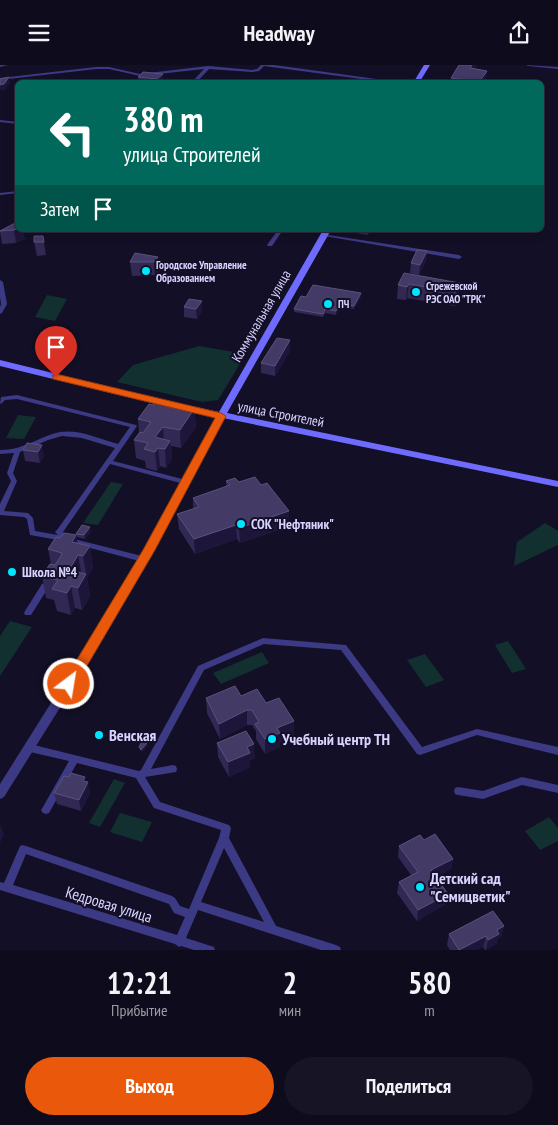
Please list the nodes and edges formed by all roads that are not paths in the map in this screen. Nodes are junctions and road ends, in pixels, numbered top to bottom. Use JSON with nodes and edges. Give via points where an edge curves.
{"nodes":[{"id":1,"x":6,"y":65,"type":"edge"},
{"id":2,"x":264,"y":65,"type":"edge"},
{"id":3,"x":427,"y":65,"type":"edge"},
{"id":4,"x":528,"y":65,"type":"edge"},
{"id":5,"x":0,"y":66,"type":"edge"},
{"id":6,"x":208,"y":67,"type":"junction"},
{"id":7,"x":558,"y":68,"type":"edge"},
{"id":8,"x":0,"y":79,"type":"edge"},
{"id":9,"x":196,"y":80,"type":"edge"},
{"id":10,"x":381,"y":80,"type":"edge"},
{"id":11,"x":418,"y":80,"type":"edge"},
{"id":12,"x":0,"y":121,"type":"edge"},
{"id":13,"x":15,"y":123,"type":"edge"},
{"id":14,"x":15,"y":192,"type":"edge"},
{"id":15,"x":2,"y":193,"type":"edge"},
{"id":16,"x":0,"y":199,"type":"edge"},
{"id":17,"x":279,"y":232,"type":"edge"},
{"id":18,"x":325,"y":232,"type":"edge"},
{"id":19,"x":270,"y":245,"type":"dead end"},
{"id":20,"x":458,"y":257,"type":"dead end"},
{"id":21,"x":0,"y":282,"type":"edge"},
{"id":22,"x":0,"y":312,"type":"edge"},
{"id":23,"x":0,"y":363,"type":"edge"},
{"id":24,"x":0,"y":402,"type":"edge"},
{"id":25,"x":221,"y":416,"type":"junction"},
{"id":26,"x":143,"y":422,"type":"edge"},
{"id":27,"x":134,"y":426,"type":"junction"},
{"id":28,"x":119,"y":447,"type":"junction"},
{"id":29,"x":0,"y":452,"type":"edge"},
{"id":30,"x":17,"y":453,"type":"junction"},
{"id":31,"x":108,"y":462,"type":"junction"},
{"id":32,"x":184,"y":482,"type":"junction"},
{"id":33,"x":558,"y":484,"type":"edge"},
{"id":34,"x":0,"y":513,"type":"edge"},
{"id":35,"x":64,"y":539,"type":"junction"},
{"id":36,"x":143,"y":559,"type":"junction"},
{"id":37,"x":45,"y":586,"type":"edge"},
{"id":38,"x":28,"y":613,"type":"dead end"},
{"id":39,"x":30,"y":748,"type":"junction"},
{"id":40,"x":558,"y":751,"type":"edge"},
{"id":41,"x":74,"y":759,"type":"junction"},
{"id":42,"x":173,"y":769,"type":"dead end"},
{"id":43,"x":142,"y":774,"type":"junction"},
{"id":44,"x":558,"y":789,"type":"edge"},
{"id":45,"x":458,"y":791,"type":"dead end"},
{"id":46,"x":0,"y":794,"type":"edge"},
{"id":47,"x":46,"y":810,"type":"dead end"},
{"id":48,"x":224,"y":838,"type":"junction"},
{"id":49,"x":3,"y":887,"type":"edge"},
{"id":50,"x":193,"y":909,"type":"junction"},
{"id":51,"x":273,"y":930,"type":"junction"},
{"id":52,"x":178,"y":942,"type":"junction"},
{"id":53,"x":210,"y":950,"type":"edge"},
{"id":54,"x":336,"y":950,"type":"edge"}],
"edges":[{"from":1,"to":5,"type":"street"},
{"from":2,"to":6,"type":"street","via":[[252,71]]},
{"from":2,"to":10,"type":"street"},
{"from":3,"to":11,"type":"main road"},
{"from":4,"to":7,"type":"street"},
{"from":6,"to":8,"type":"street","via":[[140,75],[96,68]]},
{"from":6,"to":9,"type":"street"},
{"from":12,"to":13,"type":"street"},
{"from":14,"to":15,"type":"street"},
{"from":15,"to":16,"type":"street"},
{"from":17,"to":19,"type":"street"},
{"from":18,"to":20,"type":"street"},
{"from":18,"to":25,"type":"main road","name":"Коммунальная улица"},
{"from":21,"to":22,"type":"street","via":[[4,304]]},
{"from":23,"to":25,"type":"main road","name":"улица Строителей"},
{"from":24,"to":27,"type":"street","via":[[3,398],[17,397]]},
{"from":25,"to":32,"type":"street"},
{"from":25,"to":33,"type":"main road","name":"улица Строителей"},
{"from":26,"to":27,"type":"street"},
{"from":27,"to":28,"type":"street"},
{"from":28,"to":30,"type":"street","via":[[65,434],[53,436]]},
{"from":28,"to":31,"type":"street"},
{"from":29,"to":30,"type":"street"},
{"from":30,"to":34,"type":"street","via":[[10,473],[14,481]]},
{"from":31,"to":32,"type":"street"},
{"from":31,"to":35,"type":"street","via":[[60,532]]},
{"from":32,"to":36,"type":"street"},
{"from":34,"to":35,"type":"street","via":[[26,515],[30,519],[32,533]]},
{"from":35,"to":36,"type":"street"},
{"from":36,"to":39,"type":"street"},
{"from":37,"to":38,"type":"street"},
{"from":39,"to":41,"type":"street"},
{"from":39,"to":46,"type":"street"},
{"from":40,"to":43,"type":"street","via":[[477,732],[420,751],[343,647],[263,641],[201,668]]},
{"from":41,"to":43,"type":"street"},
{"from":41,"to":47,"type":"street"},
{"from":42,"to":43,"type":"street"},
{"from":43,"to":48,"type":"street","via":[[157,805],[226,828]]},
{"from":44,"to":45,"type":"street","via":[[522,781],[482,795]]},
{"from":48,"to":50,"type":"street"},
{"from":48,"to":51,"type":"street"},
{"from":49,"to":50,"type":"street","via":[[22,849],[172,901],[177,910]]},
{"from":49,"to":52,"type":"street","name":"Кедровая улица"},
{"from":50,"to":51,"type":"street"},
{"from":50,"to":52,"type":"street"},
{"from":51,"to":54,"type":"street"},
{"from":52,"to":53,"type":"street","name":"Кедровая улица"}]}
